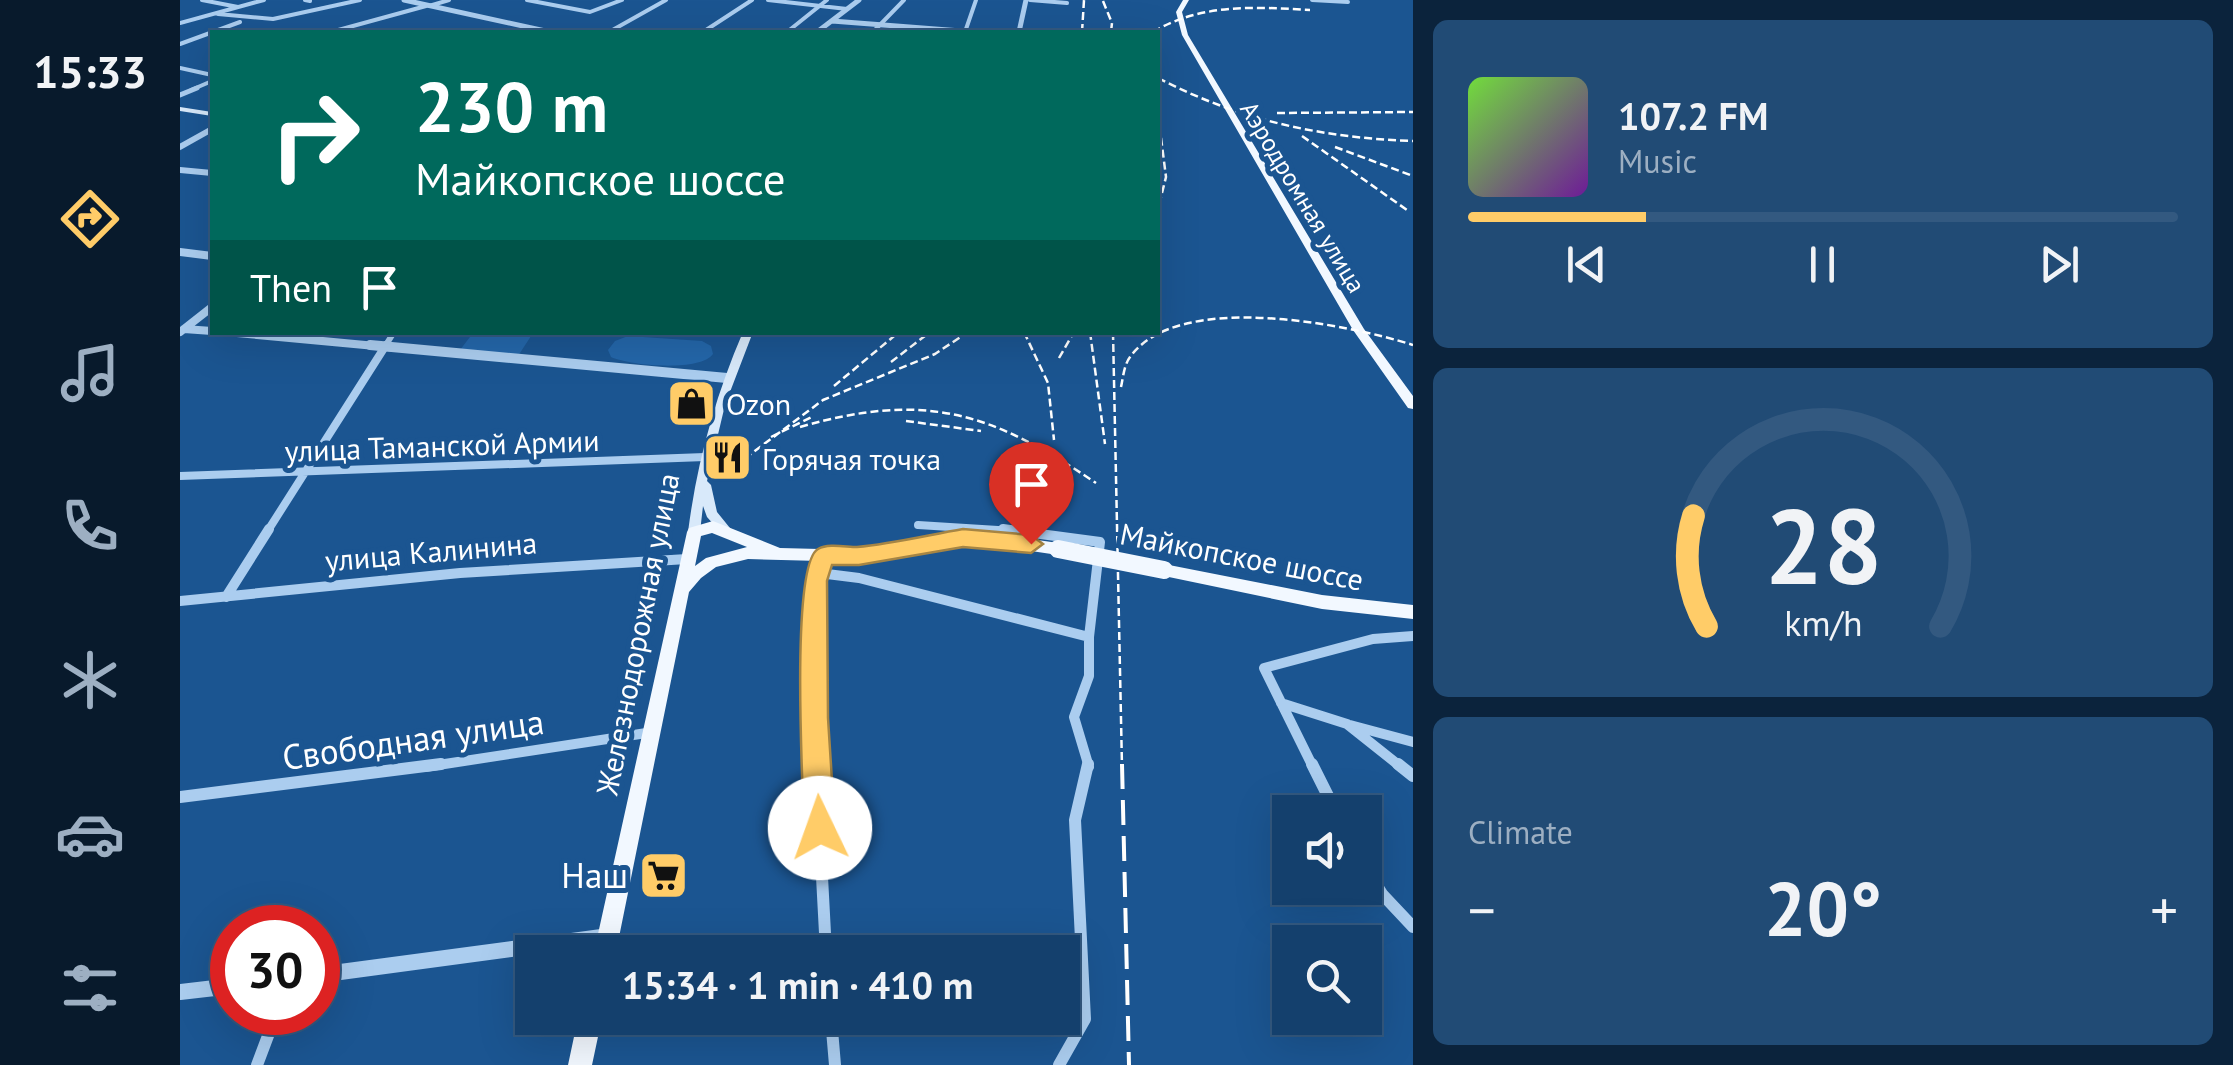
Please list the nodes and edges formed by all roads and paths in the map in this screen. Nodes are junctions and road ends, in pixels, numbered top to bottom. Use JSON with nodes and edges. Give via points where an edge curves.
{"nodes":[{"id":1,"x":202,"y":0,"type":"edge"},
{"id":2,"x":264,"y":0,"type":"edge"},
{"id":3,"x":360,"y":0,"type":"edge"},
{"id":4,"x":404,"y":0,"type":"edge"},
{"id":5,"x":449,"y":0,"type":"edge"},
{"id":6,"x":526,"y":0,"type":"edge"},
{"id":7,"x":604,"y":0,"type":"edge"},
{"id":8,"x":622,"y":0,"type":"edge"},
{"id":9,"x":666,"y":0,"type":"edge"},
{"id":10,"x":752,"y":0,"type":"edge"},
{"id":11,"x":768,"y":0,"type":"edge"},
{"id":12,"x":827,"y":0,"type":"edge"},
{"id":13,"x":859,"y":0,"type":"edge"},
{"id":14,"x":904,"y":0,"type":"edge"},
{"id":15,"x":976,"y":0,"type":"edge"},
{"id":16,"x":1028,"y":0,"type":"edge"},
{"id":17,"x":1312,"y":0,"type":"edge"},
{"id":18,"x":1184,"y":1,"type":"edge"},
{"id":19,"x":616,"y":2,"type":"edge"},
{"id":20,"x":1348,"y":2,"type":"edge"},
{"id":21,"x":1066,"y":3,"type":"dead end"},
{"id":22,"x":427,"y":6,"type":"junction"},
{"id":23,"x":820,"y":6,"type":"junction"},
{"id":24,"x":241,"y":7,"type":"junction"},
{"id":25,"x":847,"y":9,"type":"junction"},
{"id":26,"x":218,"y":14,"type":"junction"},
{"id":27,"x":832,"y":20,"type":"junction"},
{"id":28,"x":243,"y":21,"type":"junction"},
{"id":29,"x":181,"y":22,"type":"edge"},
{"id":30,"x":878,"y":24,"type":"junction"},
{"id":31,"x":218,"y":30,"type":"edge"},
{"id":32,"x":338,"y":30,"type":"edge"},
{"id":33,"x":541,"y":30,"type":"edge"},
{"id":34,"x":613,"y":30,"type":"edge"},
{"id":35,"x":706,"y":30,"type":"edge"},
{"id":36,"x":789,"y":30,"type":"edge"},
{"id":37,"x":820,"y":30,"type":"edge"},
{"id":38,"x":874,"y":30,"type":"edge"},
{"id":39,"x":943,"y":30,"type":"edge"},
{"id":40,"x":966,"y":30,"type":"edge"},
{"id":41,"x":1020,"y":30,"type":"edge"},
{"id":42,"x":210,"y":33,"type":"edge"},
{"id":43,"x":180,"y":44,"type":"edge"},
{"id":44,"x":180,"y":68,"type":"edge"},
{"id":45,"x":210,"y":77,"type":"edge"},
{"id":46,"x":210,"y":79,"type":"edge"},
{"id":47,"x":180,"y":95,"type":"edge"},
{"id":48,"x":180,"y":108,"type":"edge"},
{"id":49,"x":210,"y":114,"type":"edge"},
{"id":50,"x":210,"y":130,"type":"edge"},
{"id":51,"x":180,"y":147,"type":"edge"},
{"id":52,"x":180,"y":170,"type":"edge"},
{"id":53,"x":210,"y":173,"type":"edge"},
{"id":54,"x":180,"y":252,"type":"edge"},
{"id":55,"x":210,"y":256,"type":"edge"},
{"id":56,"x":210,"y":309,"type":"edge"},
{"id":57,"x":181,"y":329,"type":"edge"},
{"id":58,"x":210,"y":331,"type":"edge"},
{"id":59,"x":257,"y":335,"type":"edge"},
{"id":60,"x":392,"y":335,"type":"edge"},
{"id":61,"x":747,"y":335,"type":"edge"},
{"id":62,"x":382,"y":347,"type":"junction"},
{"id":63,"x":727,"y":378,"type":"junction"},
{"id":64,"x":1413,"y":405,"type":"edge"},
{"id":65,"x":705,"y":458,"type":"junction"},
{"id":66,"x":306,"y":473,"type":"junction"},
{"id":67,"x":180,"y":476,"type":"edge"},
{"id":68,"x":918,"y":526,"type":"dead end"},
{"id":69,"x":693,"y":536,"type":"junction"},
{"id":70,"x":734,"y":538,"type":"junction"},
{"id":71,"x":748,"y":552,"type":"junction"},
{"id":72,"x":778,"y":553,"type":"junction"},
{"id":73,"x":687,"y":560,"type":"junction"},
{"id":74,"x":822,"y":564,"type":"junction"},
{"id":75,"x":226,"y":597,"type":"junction"},
{"id":76,"x":681,"y":600,"type":"junction"},
{"id":77,"x":180,"y":601,"type":"edge"},
{"id":78,"x":1413,"y":612,"type":"edge"},
{"id":79,"x":1413,"y":636,"type":"edge"},
{"id":80,"x":1089,"y":637,"type":"junction"},
{"id":81,"x":1264,"y":668,"type":"joint"},
{"id":82,"x":1281,"y":703,"type":"junction"},
{"id":83,"x":1347,"y":724,"type":"junction"},
{"id":84,"x":653,"y":732,"type":"junction"},
{"id":85,"x":1413,"y":742,"type":"edge"},
{"id":86,"x":1413,"y":776,"type":"edge"},
{"id":87,"x":1327,"y":795,"type":"edge"},
{"id":88,"x":180,"y":797,"type":"edge"},
{"id":89,"x":1382,"y":894,"type":"edge"},
{"id":90,"x":1413,"y":928,"type":"edge"},
{"id":91,"x":609,"y":935,"type":"edge"},
{"id":92,"x":825,"y":935,"type":"edge"},
{"id":93,"x":515,"y":954,"type":"edge"},
{"id":94,"x":340,"y":973,"type":"edge"},
{"id":95,"x":210,"y":989,"type":"edge"},
{"id":96,"x":180,"y":992,"type":"edge"},
{"id":97,"x":268,"y":1035,"type":"edge"},
{"id":98,"x":586,"y":1035,"type":"edge"},
{"id":99,"x":832,"y":1035,"type":"edge"},
{"id":100,"x":256,"y":1065,"type":"edge"},
{"id":101,"x":580,"y":1065,"type":"edge"},
{"id":102,"x":835,"y":1065,"type":"edge"},
{"id":103,"x":1059,"y":1065,"type":"edge"}],
"edges":[{"from":1,"to":24,"type":"street"},
{"from":2,"to":24,"type":"street"},
{"from":3,"to":28,"type":"street","via":[[290,20]]},
{"from":4,"to":22,"type":"street"},
{"from":5,"to":22,"type":"street"},
{"from":6,"to":19,"type":"street","via":[[590,12]]},
{"from":7,"to":19,"type":"street"},
{"from":8,"to":19,"type":"street"},
{"from":9,"to":34,"type":"street"},
{"from":10,"to":35,"type":"street"},
{"from":11,"to":23,"type":"street"},
{"from":12,"to":23,"type":"street"},
{"from":13,"to":25,"type":"street"},
{"from":14,"to":30,"type":"street"},
{"from":15,"to":40,"type":"street"},
{"from":16,"to":21,"type":"street"},
{"from":16,"to":41,"type":"street"},
{"from":17,"to":20,"type":"street"},
{"from":18,"to":64,"type":"main road","name":"Аэродромная улица","via":[[1179,20],[1189,43],[1359,330]]},
{"from":22,"to":32,"type":"street"},
{"from":22,"to":33,"type":"street"},
{"from":23,"to":25,"type":"street"},
{"from":23,"to":36,"type":"street"},
{"from":24,"to":26,"type":"street"},
{"from":25,"to":27,"type":"street"},
{"from":26,"to":28,"type":"street"},
{"from":26,"to":29,"type":"street"},
{"from":27,"to":30,"type":"street"},
{"from":27,"to":37,"type":"street"},
{"from":28,"to":31,"type":"street"},
{"from":30,"to":38,"type":"street"},
{"from":30,"to":39,"type":"street"},
{"from":42,"to":43,"type":"street"},
{"from":44,"to":45,"type":"street"},
{"from":46,"to":47,"type":"street"},
{"from":48,"to":49,"type":"main road"},
{"from":50,"to":51,"type":"street"},
{"from":52,"to":53,"type":"street"},
{"from":54,"to":55,"type":"street"},
{"from":56,"to":57,"type":"street"},
{"from":57,"to":58,"type":"street"},
{"from":59,"to":62,"type":"street"},
{"from":60,"to":62,"type":"street"},
{"from":61,"to":63,"type":"main road","name":"Железнодорожная улица"},
{"from":62,"to":63,"type":"street"},
{"from":62,"to":66,"type":"street"},
{"from":63,"to":65,"type":"main road","name":"Железнодорожная улица"},
{"from":65,"to":66,"type":"street","name":"улица Таманской Армии"},
{"from":65,"to":69,"type":"main road","name":"Железнодорожная улица"},
{"from":65,"to":70,"type":"main road","via":[[709,509]]},
{"from":66,"to":67,"type":"street","name":"улица Таманской Армии"},
{"from":66,"to":75,"type":"street"},
{"from":68,"to":80,"type":"street","via":[[1100,542]]},
{"from":69,"to":70,"type":"main road","via":[[713,527]]},
{"from":69,"to":71,"type":"main road","via":[[700,556]]},
{"from":69,"to":73,"type":"main road","name":"Железнодорожная улица"},
{"from":70,"to":72,"type":"main road"},
{"from":71,"to":72,"type":"main road"},
{"from":71,"to":76,"type":"main road","via":[[705,565]]},
{"from":72,"to":74,"type":"main road"},
{"from":73,"to":75,"type":"street","name":"улица Калинина"},
{"from":73,"to":76,"type":"main road","name":"Железнодорожная улица"},
{"from":74,"to":78,"type":"main road","name":"Майкопское шоссе","bridge":true,"via":[[963,538]]},
{"from":74,"to":80,"type":"street"},
{"from":74,"to":92,"type":"street","via":[[815,581],[814,718]]},
{"from":75,"to":77,"type":"street","name":"улица Калинина"},
{"from":76,"to":84,"type":"main road","name":"Железнодорожная улица"},
{"from":79,"to":81,"type":"street","via":[[1374,639]]},
{"from":80,"to":103,"type":"street","via":[[1089,676],[1074,716],[1089,768],[1075,820],[1086,1019]]},
{"from":81,"to":82,"type":"street"},
{"from":82,"to":83,"type":"street"},
{"from":82,"to":87,"type":"street"},
{"from":83,"to":85,"type":"street"},
{"from":83,"to":86,"type":"street"},
{"from":84,"to":88,"type":"street","name":"Свободная улица"},
{"from":84,"to":91,"type":"main road","name":"Железнодорожная улица"},
{"from":89,"to":90,"type":"street"},
{"from":93,"to":94,"type":"street"},
{"from":95,"to":96,"type":"street"},
{"from":97,"to":100,"type":"street"},
{"from":98,"to":101,"type":"main road"},
{"from":99,"to":102,"type":"street"}]}
